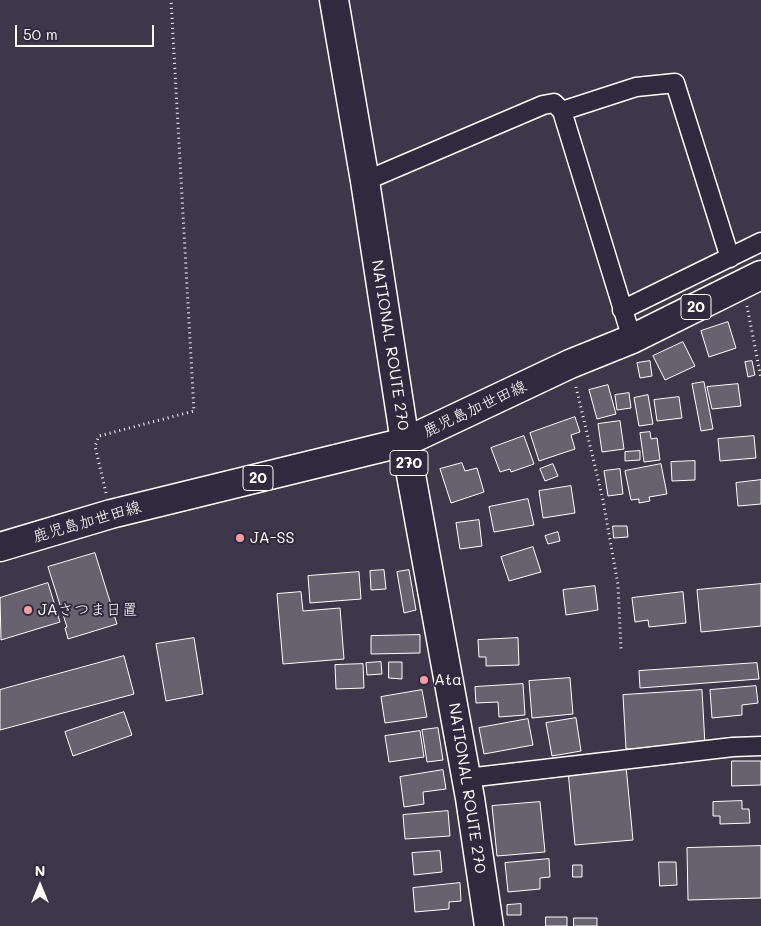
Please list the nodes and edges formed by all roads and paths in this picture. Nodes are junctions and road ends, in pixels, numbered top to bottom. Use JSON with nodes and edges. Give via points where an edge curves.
{"nodes":[{"id":1,"x":171,"y":0,"type":"edge"},
{"id":2,"x":334,"y":0,"type":"edge"},
{"id":3,"x":562,"y":111,"type":"junction"},
{"id":4,"x":365,"y":181,"type":"junction"},
{"id":5,"x":761,"y":242,"type":"edge"},
{"id":6,"x":730,"y":258,"type":"junction"},
{"id":7,"x":752,"y":280,"type":"edge"},
{"id":8,"x":622,"y":310,"type":"junction"},
{"id":9,"x":632,"y":339,"type":"junction"},
{"id":10,"x":570,"y":364,"type":"junction"},
{"id":11,"x":761,"y":378,"type":"edge"},
{"id":12,"x":404,"y":442,"type":"junction"},
{"id":13,"x":111,"y":514,"type":"junction"},
{"id":14,"x":0,"y":547,"type":"edge"},
{"id":15,"x":621,"y":649,"type":"dead end"},
{"id":16,"x":761,"y":746,"type":"edge"},
{"id":17,"x":466,"y":778,"type":"junction"},
{"id":18,"x":489,"y":926,"type":"edge"}],
"edges":[{"from":1,"to":13,"type":"path","via":[[194,411],[99,436],[95,446]]},
{"from":2,"to":4,"type":"main road","name":"NATIONAL ROUTE 270","number":"270"},
{"from":3,"to":4,"type":"street","via":[[554,103],[543,105]]},
{"from":3,"to":6,"type":"street","via":[[636,87],[676,83]]},
{"from":3,"to":8,"type":"street"},
{"from":4,"to":12,"type":"main road","name":"NATIONAL ROUTE 270","number":"270"},
{"from":5,"to":6,"type":"street"},
{"from":6,"to":8,"type":"street"},
{"from":7,"to":9,"type":"main road","name":"鹿児島加世田線","number":"20"},
{"from":7,"to":11,"type":"path"},
{"from":8,"to":9,"type":"street"},
{"from":9,"to":10,"type":"main road","name":"鹿児島加世田線","number":"20"},
{"from":10,"to":12,"type":"main road","name":"鹿児島加世田線","number":"20"},
{"from":10,"to":15,"type":"path","via":[[603,500],[618,585]]},
{"from":12,"to":13,"type":"main road","name":"鹿児島加世田線","number":"20"},
{"from":12,"to":17,"type":"main road","name":"NATIONAL ROUTE 270","number":"270"},
{"from":13,"to":14,"type":"main road","name":"鹿児島加世田線","number":"20"},
{"from":16,"to":17,"type":"street"},
{"from":17,"to":18,"type":"main road","name":"NATIONAL ROUTE 270","number":"270"}]}
